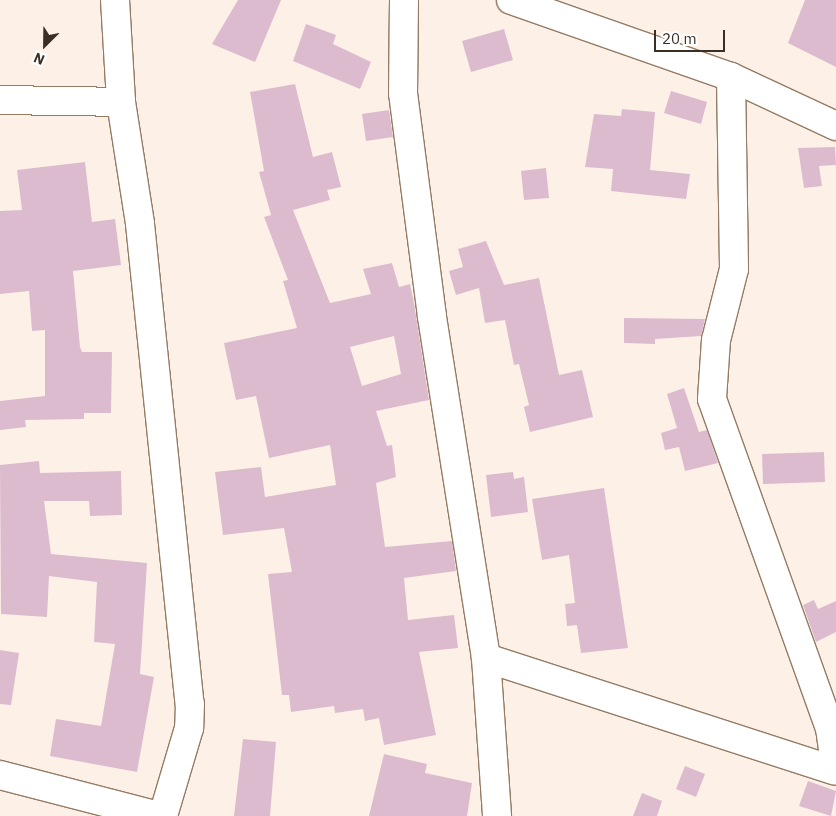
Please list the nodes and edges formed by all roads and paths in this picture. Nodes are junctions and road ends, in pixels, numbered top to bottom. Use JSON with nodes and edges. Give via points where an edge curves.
{"nodes":[{"id":1,"x":115,"y":0,"type":"edge"},
{"id":2,"x":404,"y":0,"type":"edge"},
{"id":3,"x":511,"y":0,"type":"edge"},
{"id":4,"x":731,"y":77,"type":"junction"},
{"id":5,"x":0,"y":100,"type":"edge"},
{"id":6,"x":120,"y":102,"type":"junction"},
{"id":7,"x":836,"y":126,"type":"edge"},
{"id":8,"x":486,"y":658,"type":"junction"},
{"id":9,"x":835,"y":770,"type":"edge"},
{"id":10,"x":0,"y":776,"type":"edge"},
{"id":11,"x":158,"y":816,"type":"edge"},
{"id":12,"x":163,"y":816,"type":"edge"},
{"id":13,"x":497,"y":816,"type":"edge"}],
"edges":[{"from":1,"to":6,"type":"street"},
{"from":2,"to":8,"type":"street","via":[[403,93],[432,317]]},
{"from":3,"to":4,"type":"street"},
{"from":4,"to":7,"type":"street"},
{"from":4,"to":9,"type":"street","via":[[734,269],[716,340],[712,399],[830,728]]},
{"from":5,"to":6,"type":"street"},
{"from":6,"to":12,"type":"street","via":[[140,224],[190,704],[189,728]]},
{"from":8,"to":9,"type":"street"},
{"from":8,"to":13,"type":"street"},
{"from":10,"to":11,"type":"street"}]}
